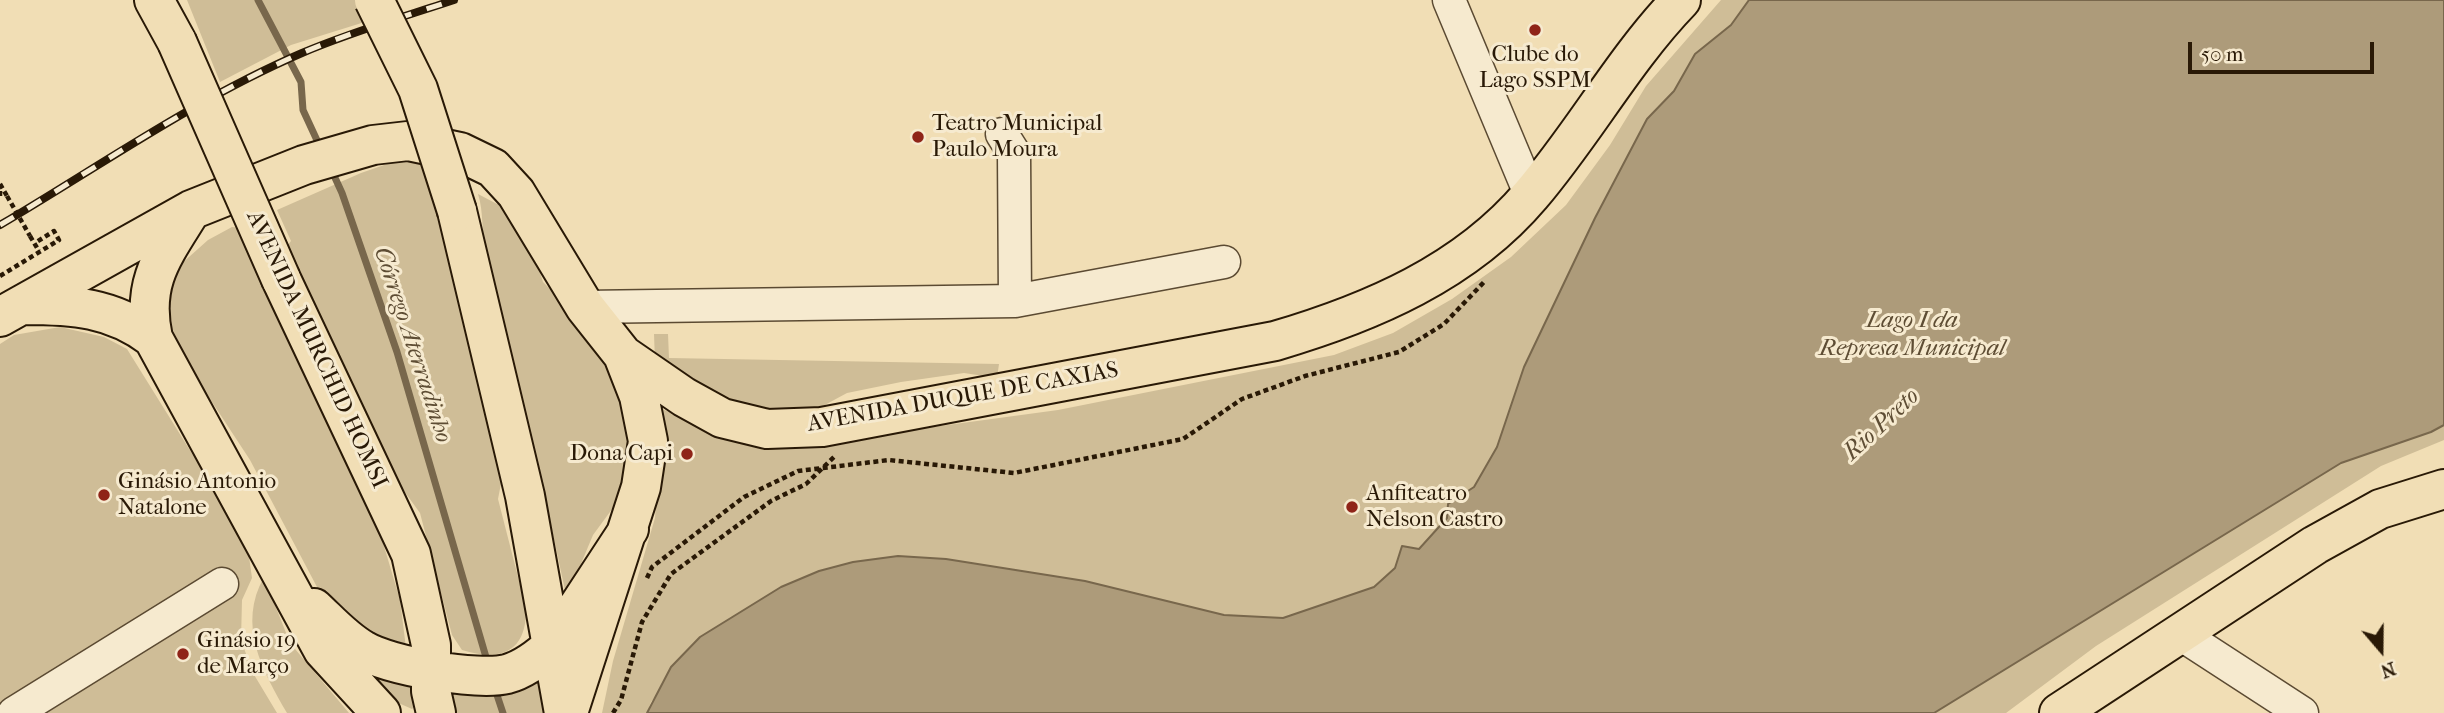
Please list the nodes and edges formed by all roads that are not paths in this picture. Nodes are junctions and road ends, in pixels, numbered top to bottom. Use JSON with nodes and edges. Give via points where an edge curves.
{"nodes":[{"id":1,"x":154,"y":0,"type":"edge"},
{"id":2,"x":374,"y":0,"type":"edge"},
{"id":3,"x":1448,"y":0,"type":"edge"},
{"id":4,"x":1681,"y":0,"type":"edge"},
{"id":5,"x":1002,"y":134,"type":"dead end"},
{"id":6,"x":1531,"y":196,"type":"junction"},
{"id":7,"x":191,"y":210,"type":"junction"},
{"id":8,"x":1224,"y":262,"type":"dead end"},
{"id":9,"x":7,"y":299,"type":"edge"},
{"id":10,"x":1015,"y":301,"type":"junction"},
{"id":11,"x":657,"y":305,"type":"junction"},
{"id":12,"x":585,"y":307,"type":"junction"},
{"id":13,"x":153,"y":338,"type":"junction"},
{"id":14,"x":619,"y":350,"type":"junction"},
{"id":15,"x":2444,"y":489,"type":"edge"},
{"id":16,"x":629,"y":529,"type":"junction"},
{"id":17,"x":287,"y":582,"type":"junction"},
{"id":18,"x":222,"y":584,"type":"dead end"},
{"id":19,"x":2179,"y":633,"type":"junction"},
{"id":20,"x":554,"y":645,"type":"junction"},
{"id":21,"x":431,"y":669,"type":"junction"},
{"id":22,"x":14,"y":713,"type":"edge"},
{"id":23,"x":381,"y":713,"type":"edge"},
{"id":24,"x":436,"y":713,"type":"edge"},
{"id":25,"x":566,"y":713,"type":"edge"},
{"id":26,"x":2059,"y":713,"type":"edge"},
{"id":27,"x":2302,"y":713,"type":"edge"}],
"edges":[{"from":1,"to":21,"type":"main road","name":"AVENIDA MURCHID HOMSI","bridge":true,"via":[[177,41],[281,279],[411,554],[431,645]]},
{"from":2,"to":20,"type":"main road","bridge":true,"via":[[418,89],[457,211],[525,496]]},
{"from":3,"to":6,"type":"street"},
{"from":4,"to":6,"type":"main road","name":"AVENIDA DUQUE DE CAXIAS"},
{"from":5,"to":10,"type":"street","via":[[1014,153]]},
{"from":6,"to":14,"type":"main road","name":"AVENIDA DUQUE DE CAXIAS","via":[[1491,236],[1452,265],[1400,296],[1338,323],[1275,341],[822,427],[767,429],[723,418],[684,397]]},
{"from":7,"to":9,"type":"main road","name":"AVENIDA DUQUE DE CAXIAS"},
{"from":7,"to":12,"type":"main road","name":"AVENIDA DUQUE DE CAXIAS","via":[[320,160],[373,145],[408,141],[460,152],[493,168],[516,193]]},
{"from":7,"to":13,"type":"main road","via":[[154,274],[148,302]]},
{"from":8,"to":10,"type":"street"},
{"from":9,"to":13,"type":"main road","via":[[100,310]]},
{"from":10,"to":11,"type":"street"},
{"from":11,"to":12,"type":"street"},
{"from":11,"to":14,"type":"street","via":[[630,322]]},
{"from":12,"to":14,"type":"main road","name":"AVENIDA DUQUE DE CAXIAS"},
{"from":13,"to":17,"type":"main road"},
{"from":14,"to":16,"type":"main road","via":[[639,396],[648,441]]},
{"from":15,"to":19,"type":"main road","via":[[2354,523]]},
{"from":16,"to":20,"type":"main road"},
{"from":16,"to":25,"type":"main road"},
{"from":17,"to":21,"type":"main road","via":[[346,639],[366,652]]},
{"from":17,"to":23,"type":"main road","via":[[323,650]]},
{"from":18,"to":22,"type":"street"},
{"from":19,"to":26,"type":"main road"},
{"from":19,"to":27,"type":"street"},
{"from":20,"to":21,"type":"main road","via":[[536,660],[492,675]]},
{"from":20,"to":25,"type":"main road"},
{"from":21,"to":24,"type":"main road","name":"AVENIDA MURCHID HOMSI"}]}
